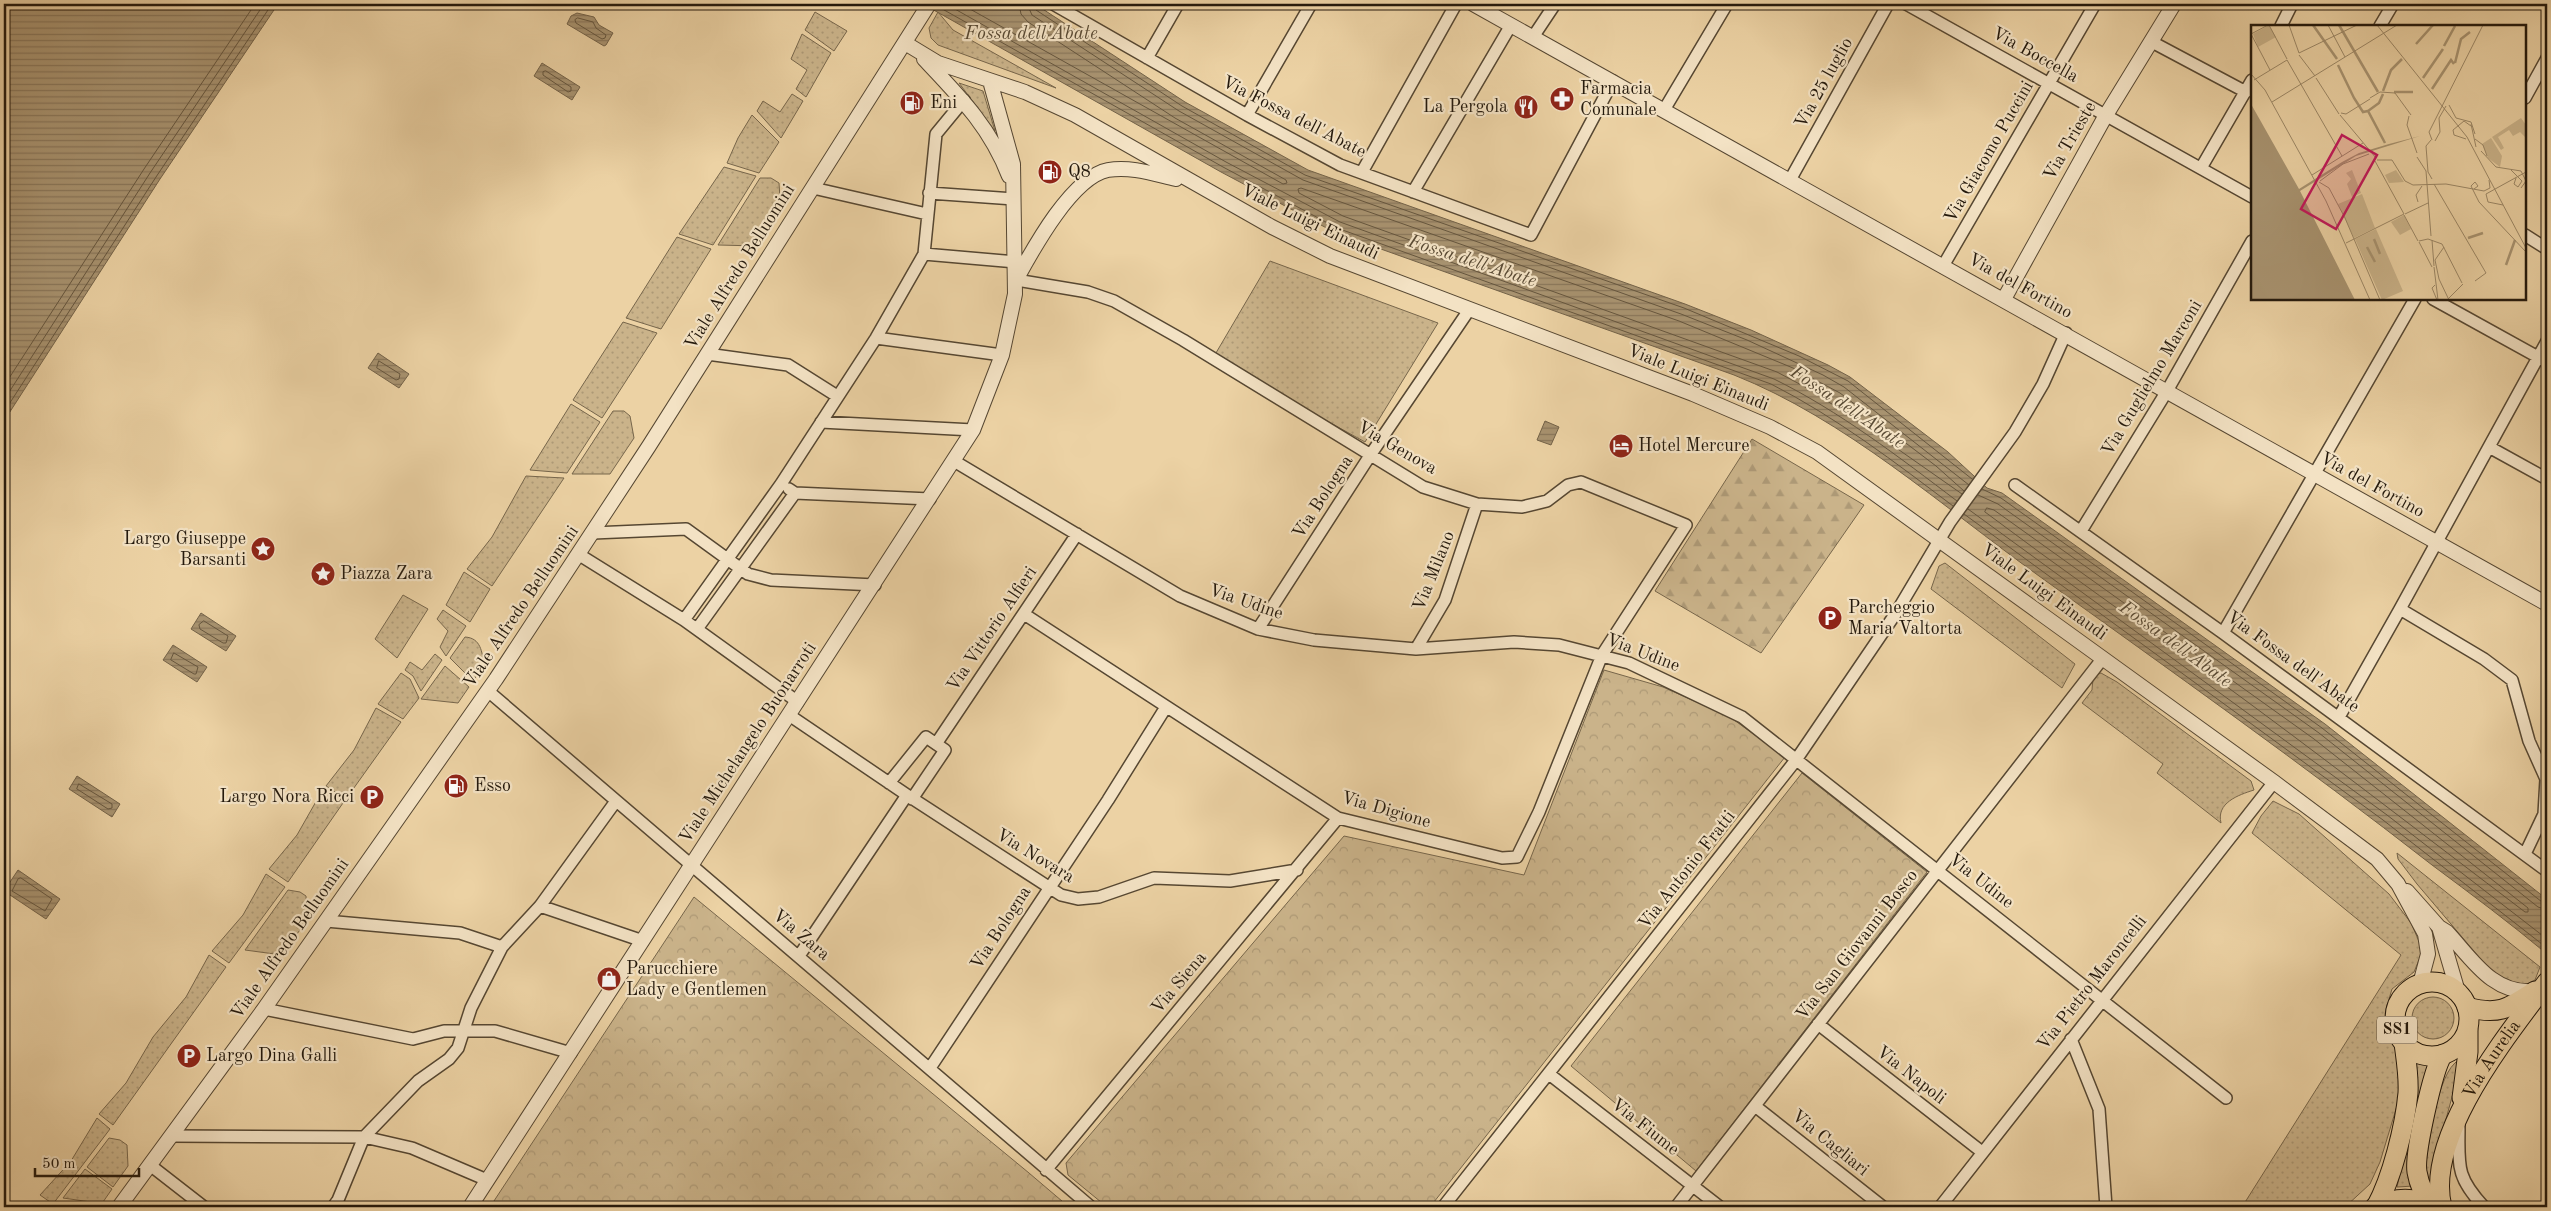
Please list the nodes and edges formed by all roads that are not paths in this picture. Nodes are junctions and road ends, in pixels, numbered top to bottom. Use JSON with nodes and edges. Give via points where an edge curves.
{"nodes":[{"id":1,"x":1053,"y":4,"type":"edge"},
{"id":2,"x":1178,"y":4,"type":"edge"},
{"id":3,"x":1311,"y":4,"type":"edge"},
{"id":4,"x":1456,"y":4,"type":"edge"},
{"id":5,"x":1473,"y":4,"type":"edge"},
{"id":6,"x":1555,"y":4,"type":"edge"},
{"id":7,"x":1727,"y":4,"type":"edge"},
{"id":8,"x":1888,"y":4,"type":"edge"},
{"id":9,"x":1906,"y":4,"type":"edge"},
{"id":10,"x":2095,"y":4,"type":"edge"},
{"id":11,"x":2174,"y":4,"type":"edge"},
{"id":12,"x":2292,"y":4,"type":"edge"},
{"id":13,"x":2394,"y":4,"type":"edge"},
{"id":14,"x":928,"y":6,"type":"edge"},
{"id":15,"x":1511,"y":25,"type":"junction"},
{"id":16,"x":2281,"y":25,"type":"edge"},
{"id":17,"x":2381,"y":25,"type":"edge"},
{"id":18,"x":1533,"y":37,"type":"junction"},
{"id":19,"x":2152,"y":42,"type":"junction"},
{"id":20,"x":910,"y":46,"type":"junction"},
{"id":21,"x":1148,"y":58,"type":"junction"},
{"id":22,"x":2547,"y":58,"type":"edge"},
{"id":23,"x":990,"y":81,"type":"junction"},
{"id":24,"x":1613,"y":81,"type":"junction"},
{"id":25,"x":2251,"y":82,"type":"edge"},
{"id":26,"x":2049,"y":83,"type":"junction"},
{"id":27,"x":2246,"y":92,"type":"junction"},
{"id":28,"x":2526,"y":96,"type":"edge"},
{"id":29,"x":964,"y":100,"type":"junction"},
{"id":30,"x":1664,"y":110,"type":"junction"},
{"id":31,"x":1247,"y":115,"type":"junction"},
{"id":32,"x":2106,"y":115,"type":"junction"},
{"id":33,"x":2201,"y":168,"type":"junction"},
{"id":34,"x":1362,"y":172,"type":"junction"},
{"id":35,"x":1790,"y":180,"type":"junction"},
{"id":36,"x":1194,"y":184,"type":"junction"},
{"id":37,"x":813,"y":188,"type":"junction"},
{"id":38,"x":1413,"y":192,"type":"junction"},
{"id":39,"x":929,"y":193,"type":"junction"},
{"id":40,"x":1014,"y":194,"type":"junction"},
{"id":41,"x":2251,"y":196,"type":"edge"},
{"id":42,"x":927,"y":214,"type":"junction"},
{"id":43,"x":2526,"y":236,"type":"edge"},
{"id":44,"x":2251,"y":243,"type":"edge"},
{"id":45,"x":2547,"y":249,"type":"edge"},
{"id":46,"x":924,"y":254,"type":"junction"},
{"id":47,"x":1016,"y":262,"type":"junction"},
{"id":48,"x":1943,"y":266,"type":"junction"},
{"id":49,"x":1016,"y":280,"type":"junction"},
{"id":50,"x":2004,"y":299,"type":"junction"},
{"id":51,"x":2414,"y":300,"type":"edge"},
{"id":52,"x":2435,"y":300,"type":"edge"},
{"id":53,"x":1469,"y":310,"type":"junction"},
{"id":54,"x":2066,"y":333,"type":"junction"},
{"id":55,"x":876,"y":338,"type":"junction"},
{"id":56,"x":2547,"y":341,"type":"edge"},
{"id":57,"x":707,"y":354,"type":"junction"},
{"id":58,"x":1002,"y":356,"type":"junction"},
{"id":59,"x":2543,"y":359,"type":"edge"},
{"id":60,"x":2167,"y":390,"type":"junction"},
{"id":61,"x":837,"y":396,"type":"junction"},
{"id":62,"x":821,"y":422,"type":"junction"},
{"id":63,"x":973,"y":430,"type":"junction"},
{"id":64,"x":2489,"y":447,"type":"junction"},
{"id":65,"x":1371,"y":454,"type":"junction"},
{"id":66,"x":954,"y":461,"type":"junction"},
{"id":67,"x":2313,"y":474,"type":"junction"},
{"id":68,"x":2547,"y":479,"type":"edge"},
{"id":69,"x":781,"y":484,"type":"junction"},
{"id":70,"x":2015,"y":485,"type":"dead end"},
{"id":71,"x":795,"y":493,"type":"junction"},
{"id":72,"x":930,"y":498,"type":"junction"},
{"id":73,"x":1477,"y":504,"type":"junction"},
{"id":74,"x":2081,"y":531,"type":"junction"},
{"id":75,"x":592,"y":533,"type":"junction"},
{"id":76,"x":1077,"y":534,"type":"junction"},
{"id":77,"x":1940,"y":540,"type":"junction"},
{"id":78,"x":2437,"y":542,"type":"junction"},
{"id":79,"x":578,"y":554,"type":"junction"},
{"id":80,"x":728,"y":561,"type":"junction"},
{"id":81,"x":739,"y":570,"type":"junction"},
{"id":82,"x":875,"y":585,"type":"junction"},
{"id":83,"x":2547,"y":604,"type":"edge"},
{"id":84,"x":2400,"y":609,"type":"junction"},
{"id":85,"x":1024,"y":614,"type":"junction"},
{"id":86,"x":684,"y":620,"type":"junction"},
{"id":87,"x":697,"y":629,"type":"junction"},
{"id":88,"x":1258,"y":629,"type":"junction"},
{"id":89,"x":2223,"y":633,"type":"junction"},
{"id":90,"x":1416,"y":648,"type":"junction"},
{"id":91,"x":1602,"y":655,"type":"junction"},
{"id":92,"x":2102,"y":658,"type":"junction"},
{"id":93,"x":488,"y":691,"type":"junction"},
{"id":94,"x":798,"y":702,"type":"junction"},
{"id":95,"x":1166,"y":707,"type":"junction"},
{"id":96,"x":789,"y":715,"type":"junction"},
{"id":97,"x":2338,"y":717,"type":"junction"},
{"id":98,"x":936,"y":744,"type":"junction"},
{"id":99,"x":1796,"y":760,"type":"junction"},
{"id":100,"x":889,"y":782,"type":"junction"},
{"id":101,"x":2274,"y":782,"type":"junction"},
{"id":102,"x":910,"y":797,"type":"junction"},
{"id":103,"x":616,"y":801,"type":"junction"},
{"id":104,"x":1338,"y":818,"type":"junction"},
{"id":105,"x":2525,"y":854,"type":"junction"},
{"id":106,"x":690,"y":865,"type":"junction"},
{"id":107,"x":1938,"y":869,"type":"junction"},
{"id":108,"x":1297,"y":870,"type":"junction"},
{"id":109,"x":2547,"y":871,"type":"edge"},
{"id":110,"x":2398,"y":884,"type":"junction"},
{"id":111,"x":1048,"y":888,"type":"junction"},
{"id":112,"x":540,"y":906,"type":"junction"},
{"id":113,"x":326,"y":921,"type":"junction"},
{"id":114,"x":2439,"y":927,"type":"junction"},
{"id":115,"x":643,"y":941,"type":"junction"},
{"id":116,"x":502,"y":947,"type":"junction"},
{"id":117,"x":799,"y":956,"type":"junction"},
{"id":118,"x":2420,"y":984,"type":"junction"},
{"id":119,"x":2543,"y":985,"type":"edge"},
{"id":120,"x":2463,"y":999,"type":"junction"},
{"id":121,"x":2103,"y":1000,"type":"junction"},
{"id":122,"x":264,"y":1009,"type":"junction"},
{"id":123,"x":1818,"y":1024,"type":"junction"},
{"id":124,"x":464,"y":1029,"type":"junction"},
{"id":125,"x":2468,"y":1030,"type":"junction"},
{"id":126,"x":2071,"y":1039,"type":"junction"},
{"id":127,"x":2404,"y":1043,"type":"junction"},
{"id":128,"x":571,"y":1053,"type":"junction"},
{"id":129,"x":2443,"y":1054,"type":"junction"},
{"id":130,"x":930,"y":1068,"type":"junction"},
{"id":131,"x":1549,"y":1074,"type":"junction"},
{"id":132,"x":2226,"y":1098,"type":"dead end"},
{"id":133,"x":1755,"y":1106,"type":"junction"},
{"id":134,"x":2460,"y":1114,"type":"junction"},
{"id":135,"x":171,"y":1136,"type":"junction"},
{"id":136,"x":364,"y":1137,"type":"junction"},
{"id":137,"x":1982,"y":1152,"type":"junction"},
{"id":138,"x":150,"y":1165,"type":"junction"},
{"id":139,"x":1046,"y":1170,"type":"junction"},
{"id":140,"x":487,"y":1180,"type":"junction"},
{"id":141,"x":1693,"y":1186,"type":"junction"},
{"id":142,"x":119,"y":1207,"type":"edge"},
{"id":143,"x":204,"y":1207,"type":"edge"},
{"id":144,"x":333,"y":1207,"type":"edge"},
{"id":145,"x":470,"y":1207,"type":"edge"},
{"id":146,"x":1091,"y":1207,"type":"edge"},
{"id":147,"x":1443,"y":1207,"type":"edge"},
{"id":148,"x":1676,"y":1207,"type":"edge"},
{"id":149,"x":1720,"y":1207,"type":"edge"},
{"id":150,"x":1883,"y":1207,"type":"edge"},
{"id":151,"x":1940,"y":1207,"type":"edge"},
{"id":152,"x":2106,"y":1207,"type":"edge"},
{"id":153,"x":2376,"y":1207,"type":"edge"},
{"id":154,"x":2433,"y":1207,"type":"edge"},
{"id":155,"x":2442,"y":1207,"type":"edge"},
{"id":156,"x":2484,"y":1207,"type":"edge"}],
"edges":[{"from":1,"to":21,"type":"street","name":"Via Fossa dell'Abate"},
{"from":2,"to":21,"type":"street"},
{"from":3,"to":31,"type":"street"},
{"from":4,"to":34,"type":"street"},
{"from":5,"to":15,"type":"street","name":"Via del Fortino"},
{"from":6,"to":18,"type":"street"},
{"from":7,"to":30,"type":"street"},
{"from":8,"to":35,"type":"street","name":"Via 25 luglio"},
{"from":9,"to":26,"type":"street","name":"Via Boccella"},
{"from":10,"to":26,"type":"street","name":"Via Giacomo Puccini"},
{"from":11,"to":19,"type":"street","name":"Via Trieste"},
{"from":12,"to":16,"type":"street"},
{"from":13,"to":17,"type":"street"},
{"from":14,"to":20,"type":"street","name":"Viale Alfredo Belluomini"},
{"from":15,"to":18,"type":"street","name":"Via del Fortino"},
{"from":15,"to":38,"type":"street"},
{"from":18,"to":24,"type":"street","name":"Via del Fortino"},
{"from":19,"to":27,"type":"street"},
{"from":19,"to":32,"type":"street","name":"Via Trieste"},
{"from":20,"to":23,"type":"street","name":"Viale Luigi Einaudi","via":[[938,63]]},
{"from":20,"to":29,"type":"street","name":"Viale Michelangelo Buonarroti"},
{"from":20,"to":37,"type":"street","name":"Viale Alfredo Belluomini"},
{"from":21,"to":31,"type":"street","name":"Via Fossa dell'Abate"},
{"from":22,"to":28,"type":"street"},
{"from":23,"to":36,"type":"street","name":"Viale Luigi Einaudi","via":[[1075,114]]},
{"from":23,"to":40,"type":"street","name":"Viale Michelangelo Buonarroti","via":[[1008,142]]},
{"from":24,"to":30,"type":"street","name":"Via del Fortino"},
{"from":24,"to":38,"type":"street","name":"Via Fossa dell'Abate","via":[[1531,235]]},
{"from":25,"to":27,"type":"street"},
{"from":26,"to":32,"type":"street","name":"Via Boccella"},
{"from":26,"to":48,"type":"street","name":"Via Giacomo Puccini"},
{"from":27,"to":33,"type":"street"},
{"from":29,"to":39,"type":"street","via":[[936,134]]},
{"from":29,"to":40,"type":"street","name":"Viale Michelangelo Buonarroti","via":[[994,141]]},
{"from":30,"to":35,"type":"street","name":"Via del Fortino"},
{"from":31,"to":34,"type":"street","name":"Via Fossa dell'Abate","via":[[1340,165]]},
{"from":32,"to":33,"type":"street","name":"Via Boccella"},
{"from":32,"to":50,"type":"street","name":"Via Trieste"},
{"from":33,"to":41,"type":"street","name":"Via Boccella"},
{"from":34,"to":38,"type":"street","name":"Via Fossa dell'Abate"},
{"from":35,"to":48,"type":"street","name":"Via del Fortino"},
{"from":36,"to":49,"type":"street","name":"Viale Michelangelo Buonarroti","via":[[1140,170],[1115,169],[1095,174],[1059,212]]},
{"from":36,"to":53,"type":"street","name":"Viale Luigi Einaudi","via":[[1330,256]]},
{"from":37,"to":42,"type":"street"},
{"from":37,"to":57,"type":"street","name":"Viale Alfredo Belluomini"},
{"from":39,"to":40,"type":"street"},
{"from":39,"to":42,"type":"street"},
{"from":40,"to":47,"type":"street","name":"Viale Michelangelo Buonarroti"},
{"from":42,"to":46,"type":"street"},
{"from":43,"to":45,"type":"street"},
{"from":44,"to":60,"type":"street","name":"Via Guglielmo Marconi"},
{"from":46,"to":47,"type":"street"},
{"from":46,"to":55,"type":"street"},
{"from":47,"to":49,"type":"street","name":"Viale Michelangelo Buonarroti"},
{"from":48,"to":50,"type":"street","name":"Via del Fortino"},
{"from":49,"to":58,"type":"street","name":"Viale Michelangelo Buonarroti"},
{"from":49,"to":65,"type":"street","name":"Via Genova","via":[[1106,297],[1164,328]]},
{"from":50,"to":54,"type":"street","name":"Via del Fortino"},
{"from":51,"to":67,"type":"street"},
{"from":52,"to":59,"type":"street"},
{"from":53,"to":65,"type":"street","name":"Via Bologna"},
{"from":53,"to":77,"type":"street","name":"Viale Luigi Einaudi","via":[[1693,394],[1770,427],[1825,458]]},
{"from":54,"to":60,"type":"street","name":"Via del Fortino"},
{"from":54,"to":77,"type":"street","name":"Via Antonio Fratti","via":[[2043,384],[2015,432]]},
{"from":55,"to":58,"type":"street"},
{"from":55,"to":61,"type":"street"},
{"from":56,"to":59,"type":"street"},
{"from":57,"to":61,"type":"street","via":[[788,365]]},
{"from":57,"to":75,"type":"street","name":"Viale Alfredo Belluomini"},
{"from":58,"to":63,"type":"street","name":"Viale Michelangelo Buonarroti"},
{"from":59,"to":64,"type":"street"},
{"from":60,"to":67,"type":"street","name":"Via del Fortino"},
{"from":60,"to":74,"type":"street","name":"Via Guglielmo Marconi"},
{"from":61,"to":62,"type":"street"},
{"from":62,"to":63,"type":"street"},
{"from":62,"to":69,"type":"street"},
{"from":63,"to":66,"type":"street","name":"Viale Michelangelo Buonarroti"},
{"from":64,"to":68,"type":"street"},
{"from":64,"to":78,"type":"street"},
{"from":65,"to":73,"type":"street","name":"Via Genova","via":[[1423,487]]},
{"from":65,"to":88,"type":"street","name":"Via Bologna"},
{"from":66,"to":72,"type":"street","name":"Viale Michelangelo Buonarroti"},
{"from":66,"to":76,"type":"street","name":"Via Udine"},
{"from":67,"to":78,"type":"street","name":"Via del Fortino"},
{"from":67,"to":89,"type":"street"},
{"from":69,"to":71,"type":"street"},
{"from":69,"to":80,"type":"street"},
{"from":70,"to":74,"type":"street","name":"Via Fossa dell'Abate"},
{"from":71,"to":72,"type":"street"},
{"from":71,"to":81,"type":"street"},
{"from":72,"to":82,"type":"street","name":"Viale Michelangelo Buonarroti"},
{"from":73,"to":90,"type":"street","name":"Via Milano","via":[[1445,600]]},
{"from":73,"to":91,"type":"street","name":"Via Genova","via":[[1529,506],[1550,500],[1570,484],[1581,482],[1686,525]]},
{"from":74,"to":89,"type":"street","name":"Via Fossa dell'Abate"},
{"from":75,"to":79,"type":"street","name":"Viale Alfredo Belluomini"},
{"from":75,"to":80,"type":"street","via":[[686,529]]},
{"from":76,"to":85,"type":"street","name":"Via Vittorio Alfieri"},
{"from":76,"to":88,"type":"street","name":"Via Udine","via":[[1180,596]]},
{"from":77,"to":92,"type":"street","name":"Viale Luigi Einaudi"},
{"from":77,"to":99,"type":"street","name":"Via Antonio Fratti","via":[[1896,612]]},
{"from":78,"to":83,"type":"street","name":"Via del Fortino"},
{"from":78,"to":84,"type":"street"},
{"from":79,"to":86,"type":"street"},
{"from":79,"to":93,"type":"street","name":"Viale Alfredo Belluomini"},
{"from":80,"to":81,"type":"street"},
{"from":80,"to":86,"type":"street"},
{"from":81,"to":82,"type":"street","via":[[771,580]]},
{"from":81,"to":87,"type":"street"},
{"from":82,"to":94,"type":"street","name":"Viale Michelangelo Buonarroti"},
{"from":84,"to":97,"type":"street"},
{"from":84,"to":105,"type":"street","via":[[2484,659],[2512,680],[2529,741],[2546,779],[2544,814]]},
{"from":85,"to":95,"type":"street","name":"Via Digione"},
{"from":85,"to":98,"type":"street","name":"Via Vittorio Alfieri"},
{"from":86,"to":87,"type":"street"},
{"from":87,"to":94,"type":"street"},
{"from":88,"to":90,"type":"street","name":"Via Udine","via":[[1314,640]]},
{"from":89,"to":97,"type":"street","name":"Via Fossa dell'Abate"},
{"from":90,"to":91,"type":"street","name":"Via Udine","via":[[1514,642],[1559,645]]},
{"from":91,"to":99,"type":"street","name":"Via Udine","via":[[1629,663],[1724,707],[1742,717]]},
{"from":91,"to":104,"type":"street","name":"Via Digione","via":[[1539,812],[1516,857],[1502,858]]},
{"from":92,"to":101,"type":"street","name":"Viale Luigi Einaudi"},
{"from":92,"to":107,"type":"street","name":"Via San Giovanni Bosco"},
{"from":93,"to":103,"type":"street","name":"Via Zara"},
{"from":93,"to":113,"type":"street","name":"Viale Alfredo Belluomini"},
{"from":94,"to":96,"type":"street","name":"Viale Michelangelo Buonarroti"},
{"from":95,"to":104,"type":"street","name":"Via Digione"},
{"from":95,"to":111,"type":"street","name":"Via Bologna"},
{"from":96,"to":100,"type":"street","name":"Via Novara"},
{"from":96,"to":106,"type":"street","name":"Viale Michelangelo Buonarroti"},
{"from":97,"to":105,"type":"street","name":"Via Fossa dell'Abate"},
{"from":98,"to":100,"type":"street","via":[[926,738]]},
{"from":98,"to":102,"type":"street","via":[[945,750]]},
{"from":99,"to":107,"type":"street","name":"Via Udine"},
{"from":99,"to":131,"type":"street","name":"Via Antonio Fratti"},
{"from":100,"to":102,"type":"street","name":"Via Novara"},
{"from":101,"to":110,"type":"street","name":"Viale Luigi Einaudi","via":[[2377,859]]},
{"from":101,"to":121,"type":"street","name":"Via Pietro Maroncelli"},
{"from":102,"to":111,"type":"street","name":"Via Novara"},
{"from":102,"to":117,"type":"street"},
{"from":103,"to":106,"type":"street","name":"Via Zara"},
{"from":103,"to":112,"type":"street"},
{"from":104,"to":108,"type":"street","name":"Via Siena"},
{"from":105,"to":109,"type":"street","name":"Via Fossa dell'Abate"},
{"from":106,"to":115,"type":"street","name":"Viale Michelangelo Buonarroti"},
{"from":106,"to":117,"type":"street","name":"Via Zara"},
{"from":107,"to":121,"type":"street","name":"Via Udine"},
{"from":107,"to":123,"type":"street","name":"Via San Giovanni Bosco"},
{"from":108,"to":111,"type":"street","name":"Via Novara","via":[[1230,881],[1146,879],[1099,897],[1084,899],[1068,897]]},
{"from":108,"to":139,"type":"street","name":"Via Siena"},
{"from":110,"to":114,"type":"street","name":"Viale Luigi Einaudi","via":[[2419,902]]},
{"from":110,"to":118,"type":"street","name":"Viale Luigi Einaudi","via":[[2427,942],[2428,959]]},
{"from":111,"to":130,"type":"street","name":"Via Bologna"},
{"from":112,"to":115,"type":"street"},
{"from":112,"to":116,"type":"street"},
{"from":113,"to":116,"type":"street","via":[[460,933]]},
{"from":113,"to":122,"type":"street","name":"Viale Alfredo Belluomini"},
{"from":114,"to":119,"type":"street","name":"Viale Luigi Einaudi","via":[[2496,983],[2517,992]]},
{"from":114,"to":120,"type":"street","name":"Viale Luigi Einaudi"},
{"from":115,"to":128,"type":"street","name":"Viale Michelangelo Buonarroti"},
{"from":116,"to":124,"type":"street"},
{"from":117,"to":130,"type":"street","name":"Via Zara"},
{"from":118,"to":120,"type":"main road","via":[[2440,982]]},
{"from":118,"to":127,"type":"main road","number":"SS1","via":[[2406,992],[2398,1005],[2397,1029]]},
{"from":119,"to":120,"type":"main road","name":"Via Aurelia","via":[[2515,1005],[2497,1011],[2488,1012]]},
{"from":119,"to":134,"type":"main road","name":"Via Aurelia","via":[[2481,1073]]},
{"from":120,"to":125,"type":"main road"},
{"from":121,"to":126,"type":"street","name":"Via Pietro Maroncelli"},
{"from":121,"to":132,"type":"street","name":"Via Udine"},
{"from":122,"to":124,"type":"street","via":[[413,1039]]},
{"from":122,"to":135,"type":"street","name":"Viale Alfredo Belluomini"},
{"from":123,"to":133,"type":"street","name":"Via San Giovanni Bosco"},
{"from":123,"to":137,"type":"street","name":"Via Napoli"},
{"from":124,"to":128,"type":"street","via":[[495,1031]]},
{"from":124,"to":136,"type":"street","via":[[458,1048],[449,1059],[418,1082]]},
{"from":125,"to":129,"type":"main road","via":[[2457,1047]]},
{"from":125,"to":134,"type":"main road","name":"Via Aurelia"},
{"from":126,"to":137,"type":"street","name":"Via Pietro Maroncelli"},
{"from":126,"to":152,"type":"street","via":[[2099,1109]]},
{"from":127,"to":129,"type":"main road","number":"SS1","via":[[2426,1055]]},
{"from":127,"to":153,"type":"main road","via":[[2408,1080],[2406,1110],[2391,1173]]},
{"from":128,"to":140,"type":"street","name":"Viale Michelangelo Buonarroti"},
{"from":129,"to":154,"type":"main road","via":[[2417,1158],[2420,1182]]},
{"from":130,"to":139,"type":"street","name":"Via Zara"},
{"from":131,"to":141,"type":"street","name":"Via Fiume"},
{"from":131,"to":147,"type":"street","name":"Via Antonio Fratti"},
{"from":133,"to":141,"type":"street","name":"Via San Giovanni Bosco"},
{"from":133,"to":150,"type":"street","name":"Via Cagliari"},
{"from":134,"to":155,"type":"main road","name":"Via Aurelia","via":[[2440,1167],[2438,1186]]},
{"from":134,"to":156,"type":"street","via":[[2460,1175]]},
{"from":135,"to":136,"type":"street"},
{"from":135,"to":138,"type":"street","name":"Viale Alfredo Belluomini"},
{"from":136,"to":140,"type":"street","via":[[412,1148]]},
{"from":136,"to":144,"type":"street"},
{"from":137,"to":151,"type":"street","name":"Via Pietro Maroncelli"},
{"from":138,"to":142,"type":"street","name":"Viale Alfredo Belluomini"},
{"from":138,"to":143,"type":"street"},
{"from":139,"to":146,"type":"street","name":"Via Zara"},
{"from":140,"to":145,"type":"street","name":"Viale Michelangelo Buonarroti"},
{"from":141,"to":148,"type":"street","name":"Via San Giovanni Bosco"},
{"from":141,"to":149,"type":"street","name":"Via Fiume"},
{"from":153,"to":154,"type":"main road","via":[[2404,1198]]}]}
